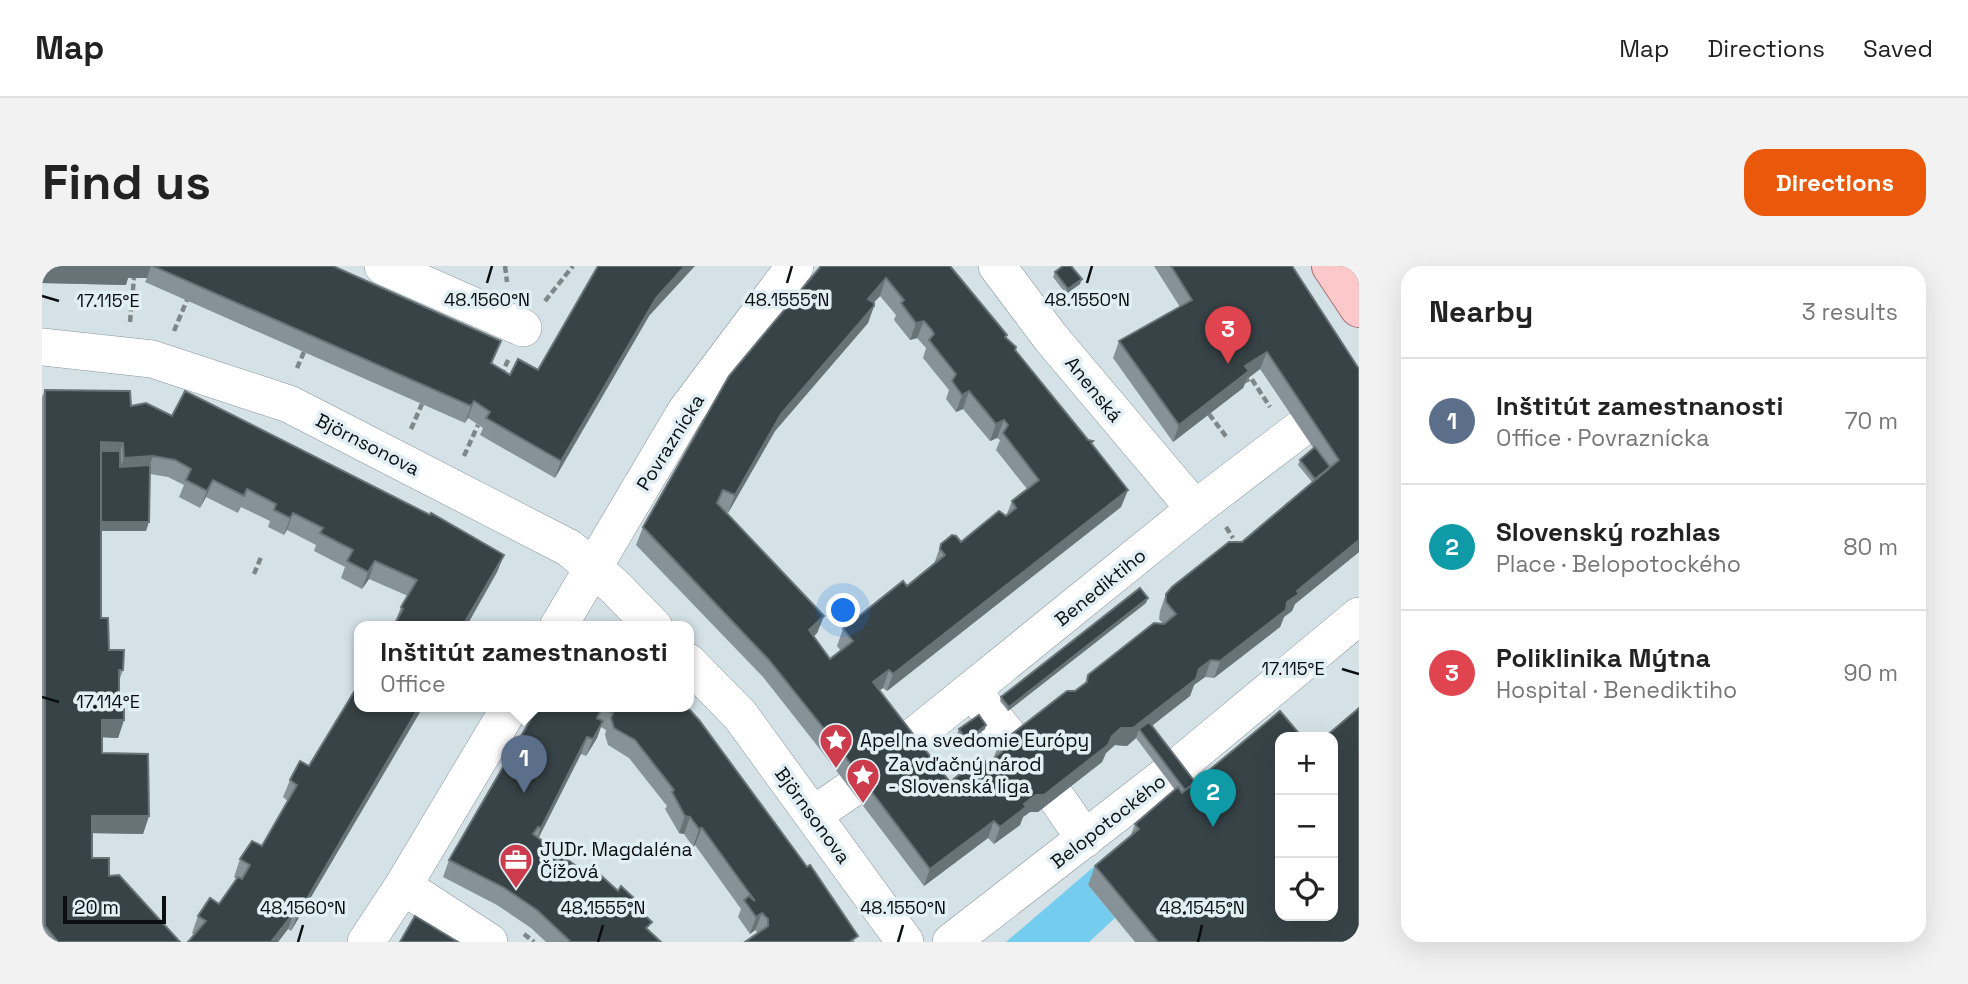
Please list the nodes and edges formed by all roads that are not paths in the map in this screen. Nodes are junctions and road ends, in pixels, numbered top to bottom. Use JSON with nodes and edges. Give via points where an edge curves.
{"nodes":[{"id":1,"x":383,"y":266,"type":"edge"},
{"id":2,"x":795,"y":266,"type":"edge"},
{"id":3,"x":997,"y":266,"type":"edge"},
{"id":4,"x":1331,"y":266,"type":"edge"},
{"id":5,"x":1352,"y":266,"type":"edge"},
{"id":6,"x":1359,"y":276,"type":"edge"},
{"id":7,"x":1359,"y":308,"type":"edge"},
{"id":8,"x":523,"y":328,"type":"road end"},
{"id":9,"x":42,"y":347,"type":"edge"},
{"id":10,"x":1287,"y":421,"type":"road end"},
{"id":11,"x":1195,"y":509,"type":"junction"},
{"id":12,"x":594,"y":568,"type":"junction"},
{"id":13,"x":1356,"y":618,"type":"edge"},
{"id":14,"x":562,"y":621,"type":"edge"},
{"id":15,"x":648,"y":621,"type":"edge"},
{"id":16,"x":694,"y":668,"type":"edge"},
{"id":17,"x":972,"y":691,"type":"junction"},
{"id":18,"x":507,"y":712,"type":"edge"},
{"id":19,"x":1016,"y":745,"type":"edge"},
{"id":20,"x":902,"y":746,"type":"edge"},
{"id":21,"x":850,"y":789,"type":"edge"},
{"id":22,"x":1056,"y":797,"type":"edge"},
{"id":23,"x":813,"y":815,"type":"junction"},
{"id":24,"x":1085,"y":839,"type":"junction"},
{"id":25,"x":404,"y":886,"type":"junction"},
{"id":26,"x":366,"y":942,"type":"edge"},
{"id":27,"x":489,"y":942,"type":"edge"},
{"id":28,"x":905,"y":942,"type":"edge"},
{"id":29,"x":951,"y":942,"type":"edge"}],
"edges":[{"from":1,"to":8,"type":"street"},
{"from":2,"to":12,"type":"street","name":"Povraznícka","via":[[685,411]]},
{"from":3,"to":11,"type":"street","name":"Anenská"},
{"from":4,"to":7,"type":"main road"},
{"from":5,"to":6,"type":"street"},
{"from":9,"to":12,"type":"street","name":"Björnsonova","via":[[152,359],[289,404],[569,548]]},
{"from":10,"to":11,"type":"street","name":"Benediktiho"},
{"from":11,"to":17,"type":"street","name":"Benediktiho"},
{"from":12,"to":14,"type":"street","name":"Povraznícka"},
{"from":12,"to":15,"type":"street","name":"Björnsonova"},
{"from":13,"to":24,"type":"street","name":"Belopotockého"},
{"from":16,"to":23,"type":"street","name":"Björnsonova","via":[[740,715]]},
{"from":17,"to":19,"type":"street"},
{"from":17,"to":20,"type":"street","name":"Benediktiho"},
{"from":18,"to":25,"type":"street"},
{"from":21,"to":23,"type":"street"},
{"from":22,"to":24,"type":"street"},
{"from":23,"to":28,"type":"street","name":"Björnsonova"},
{"from":24,"to":29,"type":"street","name":"Belopotockého"},
{"from":25,"to":26,"type":"street"},
{"from":25,"to":27,"type":"street"}]}
